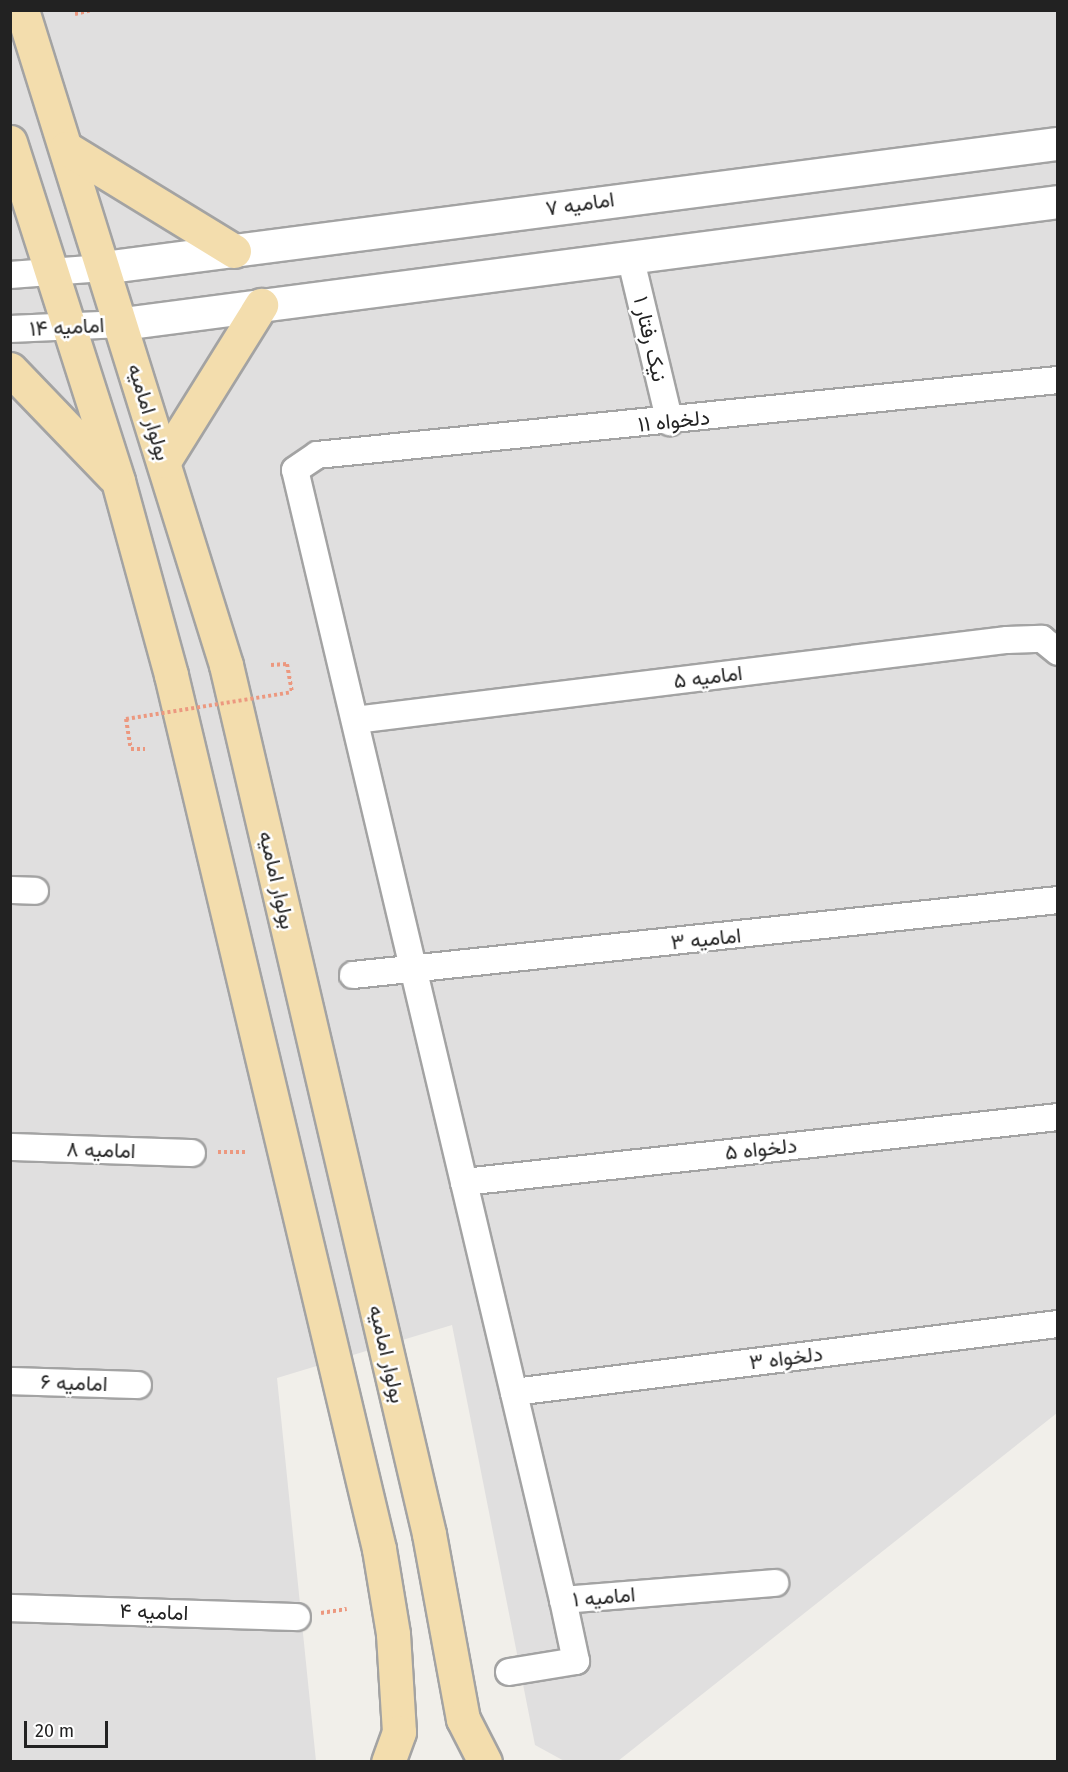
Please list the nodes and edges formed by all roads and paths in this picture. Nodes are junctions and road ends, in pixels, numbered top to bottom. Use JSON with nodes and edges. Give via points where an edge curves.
{"nodes":[{"id":1,"x":22,"y":10,"type":"edge"},
{"id":2,"x":92,"y":10,"type":"edge"},
{"id":3,"x":75,"y":14,"type":"dead end"},
{"id":4,"x":1058,"y":144,"type":"edge"},
{"id":5,"x":66,"y":148,"type":"junction"},
{"id":6,"x":13,"y":163,"type":"edge"},
{"id":7,"x":1058,"y":202,"type":"edge"},
{"id":8,"x":234,"y":251,"type":"junction"},
{"id":9,"x":630,"y":256,"type":"junction"},
{"id":10,"x":103,"y":268,"type":"junction"},
{"id":11,"x":54,"y":272,"type":"junction"},
{"id":12,"x":10,"y":275,"type":"edge"},
{"id":13,"x":261,"y":305,"type":"junction"},
{"id":14,"x":123,"y":324,"type":"junction"},
{"id":15,"x":10,"y":329,"type":"edge"},
{"id":16,"x":72,"y":329,"type":"junction"},
{"id":17,"x":10,"y":369,"type":"edge"},
{"id":18,"x":1058,"y":380,"type":"edge"},
{"id":19,"x":670,"y":422,"type":"junction"},
{"id":20,"x":164,"y":460,"type":"junction"},
{"id":21,"x":118,"y":481,"type":"junction"},
{"id":22,"x":1058,"y":652,"type":"edge"},
{"id":23,"x":271,"y":665,"type":"dead end"},
{"id":24,"x":355,"y":720,"type":"junction"},
{"id":25,"x":145,"y":749,"type":"dead end"},
{"id":26,"x":1058,"y":900,"type":"edge"},
{"id":27,"x":414,"y":971,"type":"junction"},
{"id":28,"x":353,"y":975,"type":"dead end"},
{"id":29,"x":1058,"y":1117,"type":"edge"},
{"id":30,"x":10,"y":1147,"type":"edge"},
{"id":31,"x":192,"y":1153,"type":"dead end"},
{"id":32,"x":464,"y":1182,"type":"junction"},
{"id":33,"x":1058,"y":1324,"type":"edge"},
{"id":34,"x":10,"y":1381,"type":"edge"},
{"id":35,"x":138,"y":1385,"type":"dead end"},
{"id":36,"x":514,"y":1392,"type":"junction"},
{"id":37,"x":775,"y":1583,"type":"dead end"},
{"id":38,"x":563,"y":1600,"type":"junction"},
{"id":39,"x":10,"y":1608,"type":"edge"},
{"id":40,"x":297,"y":1617,"type":"dead end"},
{"id":41,"x":509,"y":1672,"type":"dead end"},
{"id":42,"x":388,"y":1761,"type":"edge"},
{"id":43,"x":485,"y":1761,"type":"edge"}],
"edges":[{"from":1,"to":5,"type":"main road","name":"بولوار امامیه"},
{"from":2,"to":3,"type":"path"},
{"from":4,"to":8,"type":"street","name":"امامیه ۷"},
{"from":5,"to":8,"type":"main road"},
{"from":5,"to":10,"type":"main road","name":"بولوار امامیه"},
{"from":6,"to":11,"type":"main road"},
{"from":7,"to":9,"type":"street"},
{"from":8,"to":10,"type":"street","name":"امامیه ۷"},
{"from":9,"to":13,"type":"street"},
{"from":9,"to":19,"type":"street","name":"نیک رفتار ۱"},
{"from":10,"to":11,"type":"street"},
{"from":10,"to":14,"type":"main road","name":"بولوار امامیه"},
{"from":11,"to":12,"type":"street"},
{"from":11,"to":16,"type":"main road"},
{"from":13,"to":14,"type":"street"},
{"from":13,"to":20,"type":"main road"},
{"from":14,"to":16,"type":"street","name":"امامیه ۱۴"},
{"from":14,"to":20,"type":"main road","name":"بولوار امامیه"},
{"from":15,"to":16,"type":"street","name":"امامیه ۱۴"},
{"from":16,"to":21,"type":"main road"},
{"from":17,"to":21,"type":"main road"},
{"from":18,"to":19,"type":"street","name":"دلخواه ۱۱"},
{"from":19,"to":24,"type":"street","name":"دلخواه ۱۱","via":[[317,455],[295,470]]},
{"from":20,"to":43,"type":"main road","name":"بولوار امامیه","via":[[226,665],[429,1534],[463,1719]]},
{"from":21,"to":42,"type":"main road","via":[[171,675],[379,1549],[393,1634],[399,1732]]},
{"from":22,"to":24,"type":"street","name":"امامیه ۵","via":[[1042,639],[1006,640]]},
{"from":23,"to":25,"type":"path","bridge":true,"via":[[287,664],[292,692],[126,719],[131,749]]},
{"from":24,"to":27,"type":"street"},
{"from":26,"to":27,"type":"street","name":"امامیه ۳"},
{"from":27,"to":28,"type":"street","name":"امامیه ۳"},
{"from":27,"to":32,"type":"street"},
{"from":29,"to":32,"type":"street","name":"دلخواه ۵"},
{"from":30,"to":31,"type":"street","name":"امامیه ۸"},
{"from":32,"to":36,"type":"street"},
{"from":33,"to":36,"type":"street","name":"دلخواه ۳"},
{"from":34,"to":35,"type":"street","name":"امامیه ۶"},
{"from":36,"to":38,"type":"street"},
{"from":37,"to":38,"type":"street","name":"امامیه ۱"},
{"from":38,"to":41,"type":"street","name":"امامیه ۱","via":[[576,1661]]},
{"from":39,"to":40,"type":"street","name":"امامیه ۴"}]}
